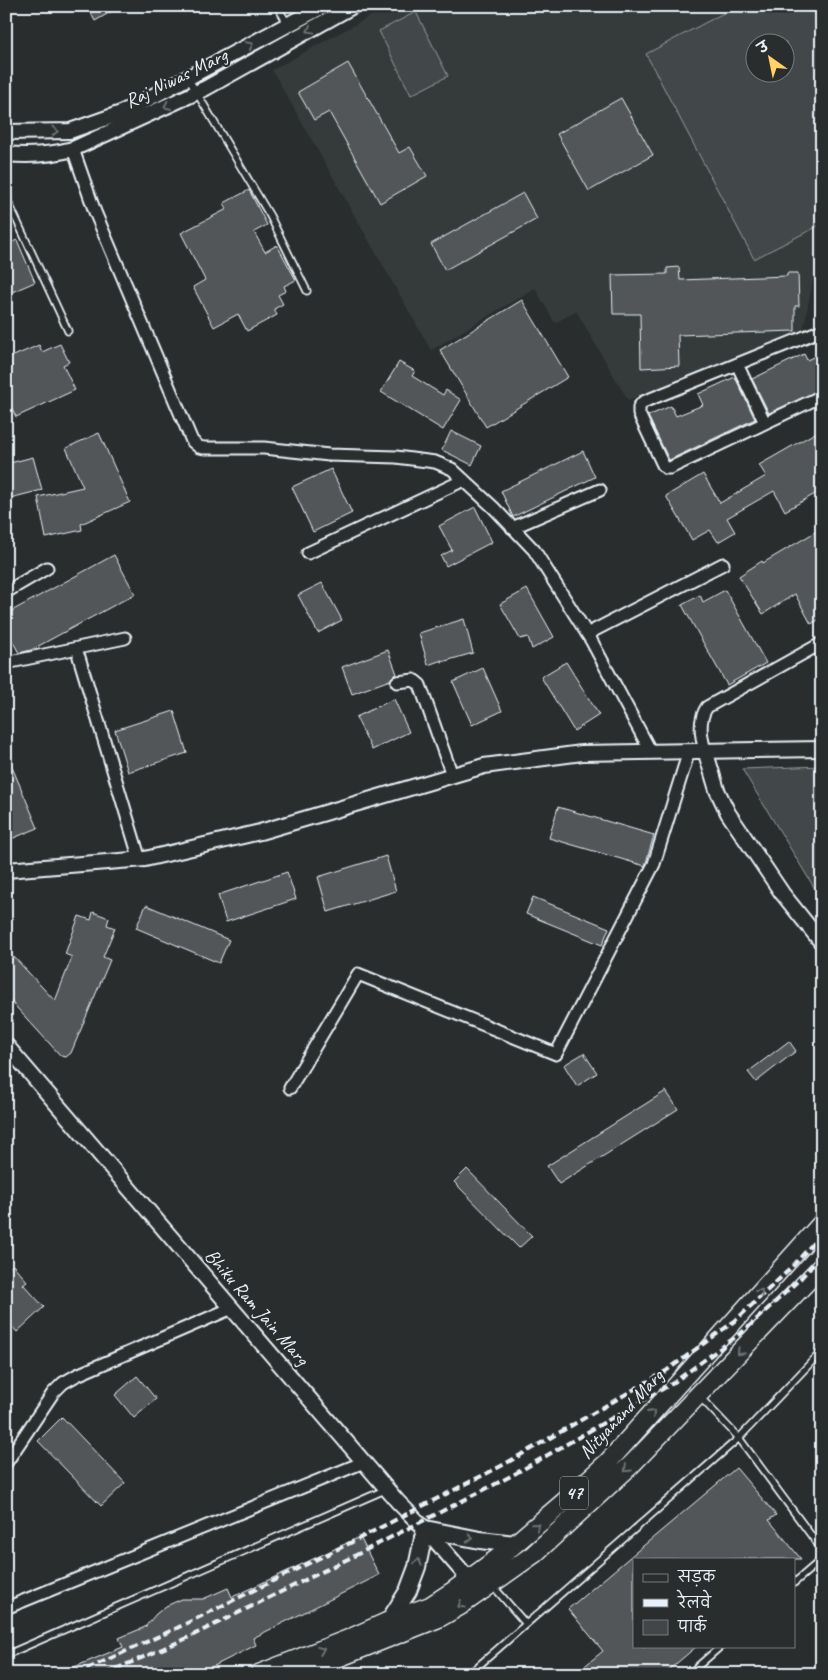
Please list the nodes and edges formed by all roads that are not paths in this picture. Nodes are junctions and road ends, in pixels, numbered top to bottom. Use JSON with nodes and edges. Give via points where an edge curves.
{"nodes":[{"id":1,"x":277,"y":6,"type":"edge"},
{"id":2,"x":323,"y":6,"type":"edge"},
{"id":3,"x":353,"y":6,"type":"edge"},
{"id":4,"x":288,"y":25,"type":"junction"},
{"id":5,"x":188,"y":78,"type":"junction"},
{"id":6,"x":196,"y":92,"type":"junction"},
{"id":7,"x":6,"y":132,"type":"edge"},
{"id":8,"x":73,"y":149,"type":"junction"},
{"id":9,"x":6,"y":154,"type":"edge"},
{"id":10,"x":6,"y":196,"type":"edge"},
{"id":11,"x":307,"y":291,"type":"dead end"},
{"id":12,"x":822,"y":330,"type":"edge"},
{"id":13,"x":68,"y":331,"type":"dead end"},
{"id":14,"x":737,"y":364,"type":"junction"},
{"id":15,"x":822,"y":396,"type":"edge"},
{"id":16,"x":765,"y":423,"type":"junction"},
{"id":17,"x":464,"y":480,"type":"junction"},
{"id":18,"x":600,"y":490,"type":"dead end"},
{"id":19,"x":512,"y":528,"type":"junction"},
{"id":20,"x":308,"y":553,"type":"dead end"},
{"id":21,"x":723,"y":564,"type":"dead end"},
{"id":22,"x":47,"y":568,"type":"dead end"},
{"id":23,"x":6,"y":592,"type":"edge"},
{"id":24,"x":587,"y":634,"type":"junction"},
{"id":25,"x":125,"y":638,"type":"dead end"},
{"id":26,"x":822,"y":643,"type":"edge"},
{"id":27,"x":79,"y":657,"type":"dead end"},
{"id":28,"x":6,"y":663,"type":"edge"},
{"id":29,"x":397,"y":682,"type":"dead end"},
{"id":30,"x":822,"y":749,"type":"edge"},
{"id":31,"x":705,"y":750,"type":"junction"},
{"id":32,"x":689,"y":751,"type":"junction"},
{"id":33,"x":651,"y":752,"type":"junction"},
{"id":34,"x":452,"y":774,"type":"junction"},
{"id":35,"x":140,"y":860,"type":"junction"},
{"id":36,"x":6,"y":870,"type":"edge"},
{"id":37,"x":822,"y":943,"type":"edge"},
{"id":38,"x":6,"y":1045,"type":"edge"},
{"id":39,"x":290,"y":1088,"type":"dead end"},
{"id":40,"x":822,"y":1223,"type":"edge"},
{"id":41,"x":822,"y":1266,"type":"edge"},
{"id":42,"x":232,"y":1308,"type":"junction"},
{"id":43,"x":822,"y":1351,"type":"edge"},
{"id":44,"x":693,"y":1366,"type":"junction"},
{"id":45,"x":711,"y":1382,"type":"junction"},
{"id":46,"x":673,"y":1390,"type":"junction"},
{"id":47,"x":694,"y":1400,"type":"junction"},
{"id":48,"x":739,"y":1438,"type":"junction"},
{"id":49,"x":364,"y":1462,"type":"junction"},
{"id":50,"x":6,"y":1463,"type":"edge"},
{"id":51,"x":387,"y":1489,"type":"junction"},
{"id":52,"x":425,"y":1529,"type":"junction"},
{"id":53,"x":515,"y":1544,"type":"junction"},
{"id":54,"x":822,"y":1550,"type":"edge"},
{"id":55,"x":822,"y":1559,"type":"edge"},
{"id":56,"x":796,"y":1581,"type":"edge"},
{"id":57,"x":480,"y":1585,"type":"junction"},
{"id":58,"x":6,"y":1608,"type":"edge"},
{"id":59,"x":389,"y":1621,"type":"junction"},
{"id":60,"x":526,"y":1624,"type":"junction"},
{"id":61,"x":719,"y":1648,"type":"edge"},
{"id":62,"x":6,"y":1655,"type":"edge"},
{"id":63,"x":260,"y":1674,"type":"edge"},
{"id":64,"x":297,"y":1674,"type":"edge"},
{"id":65,"x":469,"y":1674,"type":"edge"},
{"id":66,"x":688,"y":1674,"type":"edge"}],
"edges":[{"from":1,"to":4,"type":"lane"},
{"from":2,"to":4,"type":"street","name":"Raj Niwas Marg"},
{"from":3,"to":6,"type":"street","name":"Raj Niwas Marg","one_way":true},
{"from":5,"to":4,"type":"street","name":"Raj Niwas Marg","one_way":true},
{"from":5,"to":6,"type":"lane"},
{"from":7,"to":5,"type":"street","name":"Raj Niwas Marg","one_way":true,"via":[[70,131],[121,113]]},
{"from":6,"to":8,"type":"street","name":"Raj Niwas Marg","one_way":true},
{"from":6,"to":11,"type":"lane","via":[[270,216]]},
{"from":8,"to":9,"type":"street","name":"Raj Niwas Marg","via":[[35,156]]},
{"from":8,"to":17,"type":"street","via":[[95,212],[192,441],[204,448],[264,448],[435,462]]},
{"from":10,"to":13,"type":"lane"},
{"from":12,"to":14,"type":"street"},
{"from":14,"to":16,"type":"street"},
{"from":14,"to":16,"type":"street","via":[[643,402],[639,414],[666,468]]},
{"from":15,"to":16,"type":"street"},
{"from":17,"to":19,"type":"street"},
{"from":17,"to":20,"type":"street"},
{"from":18,"to":19,"type":"street"},
{"from":19,"to":24,"type":"street","via":[[544,564]]},
{"from":21,"to":24,"type":"street"},
{"from":22,"to":23,"type":"street"},
{"from":24,"to":33,"type":"street"},
{"from":25,"to":28,"type":"street"},
{"from":26,"to":31,"type":"street","via":[[707,707],[701,734]]},
{"from":27,"to":35,"type":"street"},
{"from":29,"to":34,"type":"street","via":[[414,680],[420,685]]},
{"from":30,"to":31,"type":"street"},
{"from":31,"to":32,"type":"street"},
{"from":31,"to":37,"type":"street","via":[[728,813],[782,893]]},
{"from":32,"to":33,"type":"street"},
{"from":32,"to":39,"type":"street","via":[[654,864],[556,1054],[358,974]]},
{"from":33,"to":34,"type":"street","via":[[582,753],[484,766]]},
{"from":34,"to":35,"type":"street","via":[[260,832]]},
{"from":35,"to":36,"type":"street"},
{"from":38,"to":42,"type":"street","name":"Bhiku Ram Jain Marg"},
{"from":44,"to":40,"type":"main road","name":"Nityanand Marg","number":"47","one_way":true},
{"from":41,"to":45,"type":"main road","name":"Nityanand Marg","number":"47","one_way":true},
{"from":42,"to":49,"type":"street","name":"Bhiku Ram Jain Marg"},
{"from":42,"to":50,"type":"street","via":[[63,1383]]},
{"from":43,"to":48,"type":"lane"},
{"from":44,"to":45,"type":"main road"},
{"from":44,"to":46,"type":"main road","name":"Nityanand Marg","number":"47"},
{"from":45,"to":47,"type":"main road","name":"Nityanand Marg","number":"47"},
{"from":46,"to":47,"type":"main road"},
{"from":53,"to":46,"type":"main road","name":"Nityanand Marg","number":"47","one_way":true,"via":[[608,1462]]},
{"from":47,"to":48,"type":"lane"},
{"from":47,"to":57,"type":"main road","name":"Nityanand Marg","number":"47","one_way":true,"via":[[631,1465],[534,1554]]},
{"from":48,"to":54,"type":"lane"},
{"from":48,"to":60,"type":"lane"},
{"from":49,"to":51,"type":"street","name":"Bhiku Ram Jain Marg"},
{"from":49,"to":58,"type":"street"},
{"from":51,"to":52,"type":"street","name":"Bhiku Ram Jain Marg"},
{"from":51,"to":62,"type":"lane"},
{"from":52,"to":53,"type":"main road","one_way":true},
{"from":52,"to":57,"type":"street","name":"Bhiku Ram Jain Marg"},
{"from":59,"to":52,"type":"main road","one_way":true,"via":[[408,1591],[418,1567]]},
{"from":53,"to":57,"type":"main road","name":"Nityanand Marg","number":"47"},
{"from":55,"to":56,"type":"lane"},
{"from":57,"to":59,"type":"main road","name":"Nityanand Marg","number":"47"},
{"from":57,"to":60,"type":"lane"},
{"from":57,"to":64,"type":"main road","name":"Nityanand Marg","number":"47","one_way":true,"via":[[460,1606],[429,1623]]},
{"from":63,"to":59,"type":"main road","name":"Nityanand Marg","number":"47","one_way":true},
{"from":60,"to":65,"type":"lane"},
{"from":61,"to":66,"type":"lane"}]}
